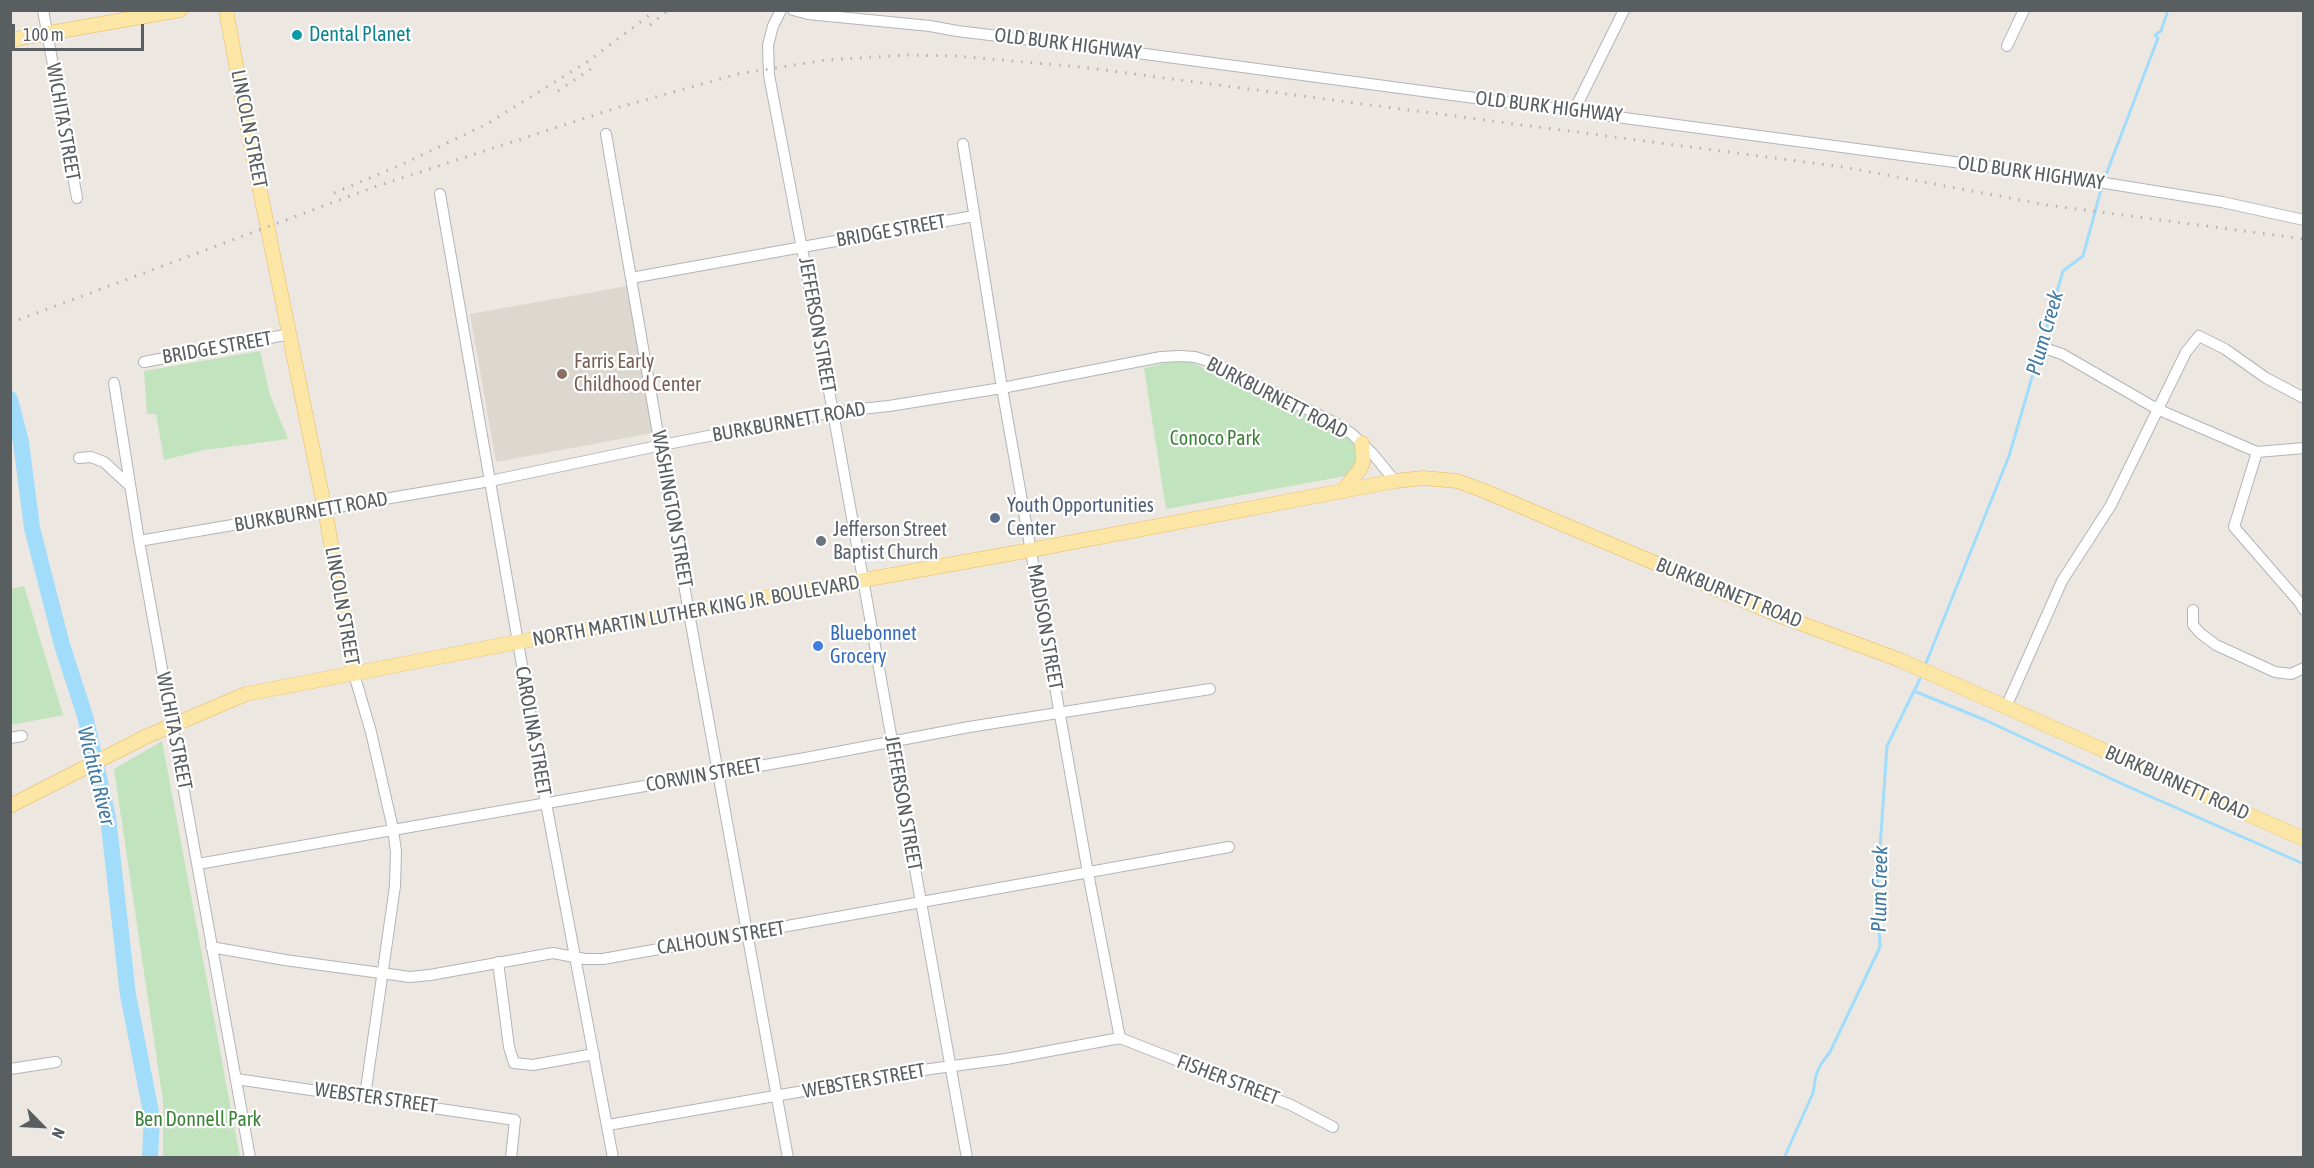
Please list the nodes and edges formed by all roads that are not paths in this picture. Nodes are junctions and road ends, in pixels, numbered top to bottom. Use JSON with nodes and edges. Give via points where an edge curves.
{"nodes":[{"id":1,"x":43,"y":10,"type":"edge"},
{"id":2,"x":180,"y":10,"type":"edge"},
{"id":3,"x":226,"y":10,"type":"edge"},
{"id":4,"x":781,"y":10,"type":"edge"},
{"id":5,"x":793,"y":10,"type":"edge"},
{"id":6,"x":1624,"y":10,"type":"edge"},
{"id":7,"x":2024,"y":10,"type":"edge"},
{"id":8,"x":47,"y":33,"type":"junction"},
{"id":9,"x":10,"y":40,"type":"edge"},
{"id":10,"x":2007,"y":46,"type":"dead end"},
{"id":11,"x":1574,"y":111,"type":"junction"},
{"id":12,"x":606,"y":134,"type":"dead end"},
{"id":13,"x":963,"y":144,"type":"dead end"},
{"id":14,"x":440,"y":194,"type":"dead end"},
{"id":15,"x":77,"y":198,"type":"dead end"},
{"id":16,"x":974,"y":216,"type":"junction"},
{"id":17,"x":2304,"y":220,"type":"edge"},
{"id":18,"x":802,"y":247,"type":"junction"},
{"id":19,"x":631,"y":278,"type":"junction"},
{"id":20,"x":290,"y":334,"type":"junction"},
{"id":21,"x":2047,"y":349,"type":"dead end"},
{"id":22,"x":144,"y":362,"type":"dead end"},
{"id":23,"x":114,"y":383,"type":"dead end"},
{"id":24,"x":1002,"y":388,"type":"junction"},
{"id":25,"x":2304,"y":398,"type":"edge"},
{"id":26,"x":2157,"y":409,"type":"junction"},
{"id":27,"x":833,"y":412,"type":"junction"},
{"id":28,"x":1362,"y":443,"type":"junction"},
{"id":29,"x":662,"y":445,"type":"junction"},
{"id":30,"x":2304,"y":448,"type":"edge"},
{"id":31,"x":2257,"y":452,"type":"junction"},
{"id":32,"x":79,"y":458,"type":"dead end"},
{"id":33,"x":490,"y":481,"type":"junction"},
{"id":34,"x":1395,"y":481,"type":"junction"},
{"id":35,"x":129,"y":485,"type":"junction"},
{"id":36,"x":1343,"y":491,"type":"junction"},
{"id":37,"x":325,"y":510,"type":"junction"},
{"id":38,"x":139,"y":541,"type":"junction"},
{"id":39,"x":1031,"y":550,"type":"junction"},
{"id":40,"x":863,"y":581,"type":"junction"},
{"id":41,"x":2193,"y":610,"type":"dead end"},
{"id":42,"x":2304,"y":610,"type":"edge"},
{"id":43,"x":689,"y":613,"type":"junction"},
{"id":44,"x":518,"y":642,"type":"junction"},
{"id":45,"x":2304,"y":668,"type":"edge"},
{"id":46,"x":354,"y":674,"type":"junction"},
{"id":47,"x":1210,"y":689,"type":"dead end"},
{"id":48,"x":2006,"y":707,"type":"junction"},
{"id":49,"x":1059,"y":712,"type":"junction"},
{"id":50,"x":173,"y":724,"type":"junction"},
{"id":51,"x":22,"y":736,"type":"dead end"},
{"id":52,"x":10,"y":738,"type":"edge"},
{"id":53,"x":892,"y":742,"type":"junction"},
{"id":54,"x":719,"y":772,"type":"junction"},
{"id":55,"x":546,"y":802,"type":"junction"},
{"id":56,"x":10,"y":806,"type":"edge"},
{"id":57,"x":393,"y":829,"type":"junction"},
{"id":58,"x":2304,"y":839,"type":"edge"},
{"id":59,"x":1229,"y":847,"type":"dead end"},
{"id":60,"x":198,"y":864,"type":"junction"},
{"id":61,"x":1088,"y":873,"type":"junction"},
{"id":62,"x":922,"y":903,"type":"junction"},
{"id":63,"x":749,"y":934,"type":"junction"},
{"id":64,"x":212,"y":947,"type":"junction"},
{"id":65,"x":576,"y":957,"type":"junction"},
{"id":66,"x":498,"y":962,"type":"junction"},
{"id":67,"x":381,"y":973,"type":"junction"},
{"id":68,"x":1120,"y":1038,"type":"junction"},
{"id":69,"x":594,"y":1054,"type":"junction"},
{"id":70,"x":57,"y":1062,"type":"dead end"},
{"id":71,"x":951,"y":1067,"type":"junction"},
{"id":72,"x":10,"y":1069,"type":"edge"},
{"id":73,"x":236,"y":1079,"type":"junction"},
{"id":74,"x":365,"y":1096,"type":"junction"},
{"id":75,"x":777,"y":1096,"type":"junction"},
{"id":76,"x":608,"y":1125,"type":"junction"},
{"id":77,"x":1332,"y":1127,"type":"dead end"},
{"id":78,"x":250,"y":1158,"type":"edge"},
{"id":79,"x":510,"y":1158,"type":"edge"},
{"id":80,"x":613,"y":1158,"type":"edge"},
{"id":81,"x":788,"y":1158,"type":"edge"},
{"id":82,"x":967,"y":1158,"type":"edge"}],
"edges":[{"from":1,"to":8,"type":"street","name":"WICHITA STREET"},
{"from":2,"to":8,"type":"main road"},
{"from":3,"to":20,"type":"main road","name":"LINCOLN STREET"},
{"from":4,"to":18,"type":"street","name":"JEFFERSON STREET","via":[[770,35],[767,58]]},
{"from":5,"to":11,"type":"street","name":"OLD BURK HIGHWAY"},
{"from":6,"to":11,"type":"street"},
{"from":7,"to":10,"type":"street"},
{"from":8,"to":9,"type":"main road"},
{"from":8,"to":15,"type":"street","name":"WICHITA STREET"},
{"from":11,"to":17,"type":"street","name":"OLD BURK HIGHWAY","via":[[2112,184]]},
{"from":12,"to":19,"type":"street","name":"WASHINGTON STREET"},
{"from":13,"to":16,"type":"street","name":"MADISON STREET"},
{"from":14,"to":33,"type":"street","name":"CAROLINA STREET"},
{"from":16,"to":18,"type":"street","name":"BRIDGE STREET"},
{"from":16,"to":24,"type":"street","name":"MADISON STREET"},
{"from":18,"to":19,"type":"street","name":"BRIDGE STREET"},
{"from":18,"to":27,"type":"street","name":"JEFFERSON STREET"},
{"from":19,"to":29,"type":"street","name":"WASHINGTON STREET"},
{"from":20,"to":22,"type":"street","name":"BRIDGE STREET"},
{"from":20,"to":37,"type":"main road","name":"LINCOLN STREET"},
{"from":21,"to":26,"type":"street"},
{"from":23,"to":35,"type":"street","name":"WICHITA STREET"},
{"from":24,"to":27,"type":"street","name":"BURKBURNETT ROAD"},
{"from":24,"to":28,"type":"street","name":"BURKBURNETT ROAD","via":[[1161,357],[1195,357],[1335,423]]},
{"from":24,"to":39,"type":"street","name":"MADISON STREET"},
{"from":25,"to":26,"type":"street","via":[[2199,336],[2186,352]]},
{"from":26,"to":31,"type":"street"},
{"from":26,"to":48,"type":"street","via":[[2110,505],[2062,580]]},
{"from":27,"to":29,"type":"street","name":"BURKBURNETT ROAD"},
{"from":27,"to":40,"type":"street","name":"JEFFERSON STREET"},
{"from":28,"to":34,"type":"street","name":"BURKBURNETT ROAD"},
{"from":28,"to":36,"type":"main road","via":[[1363,462]]},
{"from":29,"to":33,"type":"street","name":"BURKBURNETT ROAD"},
{"from":29,"to":43,"type":"street","name":"WASHINGTON STREET"},
{"from":30,"to":31,"type":"street"},
{"from":31,"to":42,"type":"street","via":[[2234,527]]},
{"from":32,"to":35,"type":"street","via":[[104,462]]},
{"from":33,"to":37,"type":"street","name":"BURKBURNETT ROAD"},
{"from":33,"to":44,"type":"street","name":"CAROLINA STREET"},
{"from":34,"to":36,"type":"main road","name":"NORTH MARTIN LUTHER KING JR. BOULEVARD"},
{"from":34,"to":48,"type":"main road","name":"BURKBURNETT ROAD","via":[[1446,479],[1482,490]]},
{"from":35,"to":38,"type":"street","name":"WICHITA STREET"},
{"from":36,"to":39,"type":"main road","name":"NORTH MARTIN LUTHER KING JR. BOULEVARD"},
{"from":37,"to":38,"type":"street","name":"BURKBURNETT ROAD"},
{"from":37,"to":46,"type":"main road","name":"LINCOLN STREET"},
{"from":38,"to":50,"type":"street","name":"WICHITA STREET"},
{"from":39,"to":40,"type":"main road","name":"NORTH MARTIN LUTHER KING JR. BOULEVARD"},
{"from":39,"to":49,"type":"street","name":"MADISON STREET"},
{"from":40,"to":43,"type":"main road","name":"NORTH MARTIN LUTHER KING JR. BOULEVARD"},
{"from":40,"to":53,"type":"street","name":"JEFFERSON STREET"},
{"from":41,"to":45,"type":"street","via":[[2193,625],[2216,645],[2275,672],[2291,674]]},
{"from":43,"to":44,"type":"main road","name":"NORTH MARTIN LUTHER KING JR. BOULEVARD"},
{"from":43,"to":54,"type":"street","name":"WASHINGTON STREET"},
{"from":44,"to":46,"type":"main road","name":"NORTH MARTIN LUTHER KING JR. BOULEVARD"},
{"from":44,"to":55,"type":"street","name":"CAROLINA STREET"},
{"from":46,"to":50,"type":"main road","name":"NORTH MARTIN LUTHER KING JR. BOULEVARD","via":[[246,694]]},
{"from":46,"to":57,"type":"street","name":"LINCOLN STREET"},
{"from":47,"to":49,"type":"street","name":"CORWIN STREET"},
{"from":48,"to":58,"type":"main road","name":"BURKBURNETT ROAD"},
{"from":49,"to":53,"type":"street","name":"CORWIN STREET"},
{"from":49,"to":61,"type":"street","name":"MADISON STREET"},
{"from":50,"to":56,"type":"main road","name":"NORTH MARTIN LUTHER KING JR. BOULEVARD"},
{"from":50,"to":60,"type":"street","name":"WICHITA STREET"},
{"from":51,"to":52,"type":"street"},
{"from":53,"to":54,"type":"street","name":"CORWIN STREET"},
{"from":53,"to":62,"type":"street","name":"JEFFERSON STREET"},
{"from":54,"to":55,"type":"street","name":"CORWIN STREET"},
{"from":54,"to":63,"type":"street","name":"WASHINGTON STREET"},
{"from":55,"to":57,"type":"street","name":"CORWIN STREET"},
{"from":55,"to":65,"type":"street","name":"CAROLINA STREET"},
{"from":57,"to":60,"type":"street","name":"CORWIN STREET"},
{"from":57,"to":67,"type":"street","name":"LINCOLN STREET","via":[[396,878]]},
{"from":59,"to":61,"type":"street","name":"CALHOUN STREET"},
{"from":60,"to":64,"type":"street","name":"WICHITA STREET"},
{"from":61,"to":62,"type":"street","name":"CALHOUN STREET"},
{"from":61,"to":68,"type":"street","name":"MADISON STREET"},
{"from":62,"to":63,"type":"street","name":"CALHOUN STREET"},
{"from":62,"to":71,"type":"street","name":"JEFFERSON STREET"},
{"from":63,"to":65,"type":"street","name":"CALHOUN STREET","via":[[603,959]]},
{"from":63,"to":75,"type":"street","name":"WASHINGTON STREET"},
{"from":64,"to":67,"type":"street","name":"CALHOUN STREET"},
{"from":64,"to":73,"type":"street","name":"WICHITA STREET"},
{"from":65,"to":66,"type":"street","name":"CALHOUN STREET","via":[[553,953]]},
{"from":65,"to":69,"type":"street","name":"CAROLINA STREET"},
{"from":66,"to":67,"type":"street","name":"CALHOUN STREET","via":[[430,975]]},
{"from":66,"to":69,"type":"street","via":[[514,1063],[533,1065]]},
{"from":67,"to":74,"type":"street","name":"LINCOLN STREET"},
{"from":68,"to":71,"type":"street","name":"WEBSTER STREET"},
{"from":68,"to":77,"type":"street","name":"FISHER STREET","via":[[1291,1105]]},
{"from":69,"to":76,"type":"street","name":"CAROLINA STREET"},
{"from":70,"to":72,"type":"street"},
{"from":71,"to":75,"type":"street","name":"WEBSTER STREET"},
{"from":71,"to":82,"type":"street","name":"JEFFERSON STREET"},
{"from":73,"to":74,"type":"street","name":"WEBSTER STREET"},
{"from":73,"to":78,"type":"street","name":"WICHITA STREET"},
{"from":74,"to":79,"type":"street","name":"WEBSTER STREET","via":[[515,1120]]},
{"from":75,"to":76,"type":"street","name":"WEBSTER STREET"},
{"from":75,"to":81,"type":"street","name":"WASHINGTON STREET"},
{"from":76,"to":80,"type":"street","name":"CAROLINA STREET"}]}
